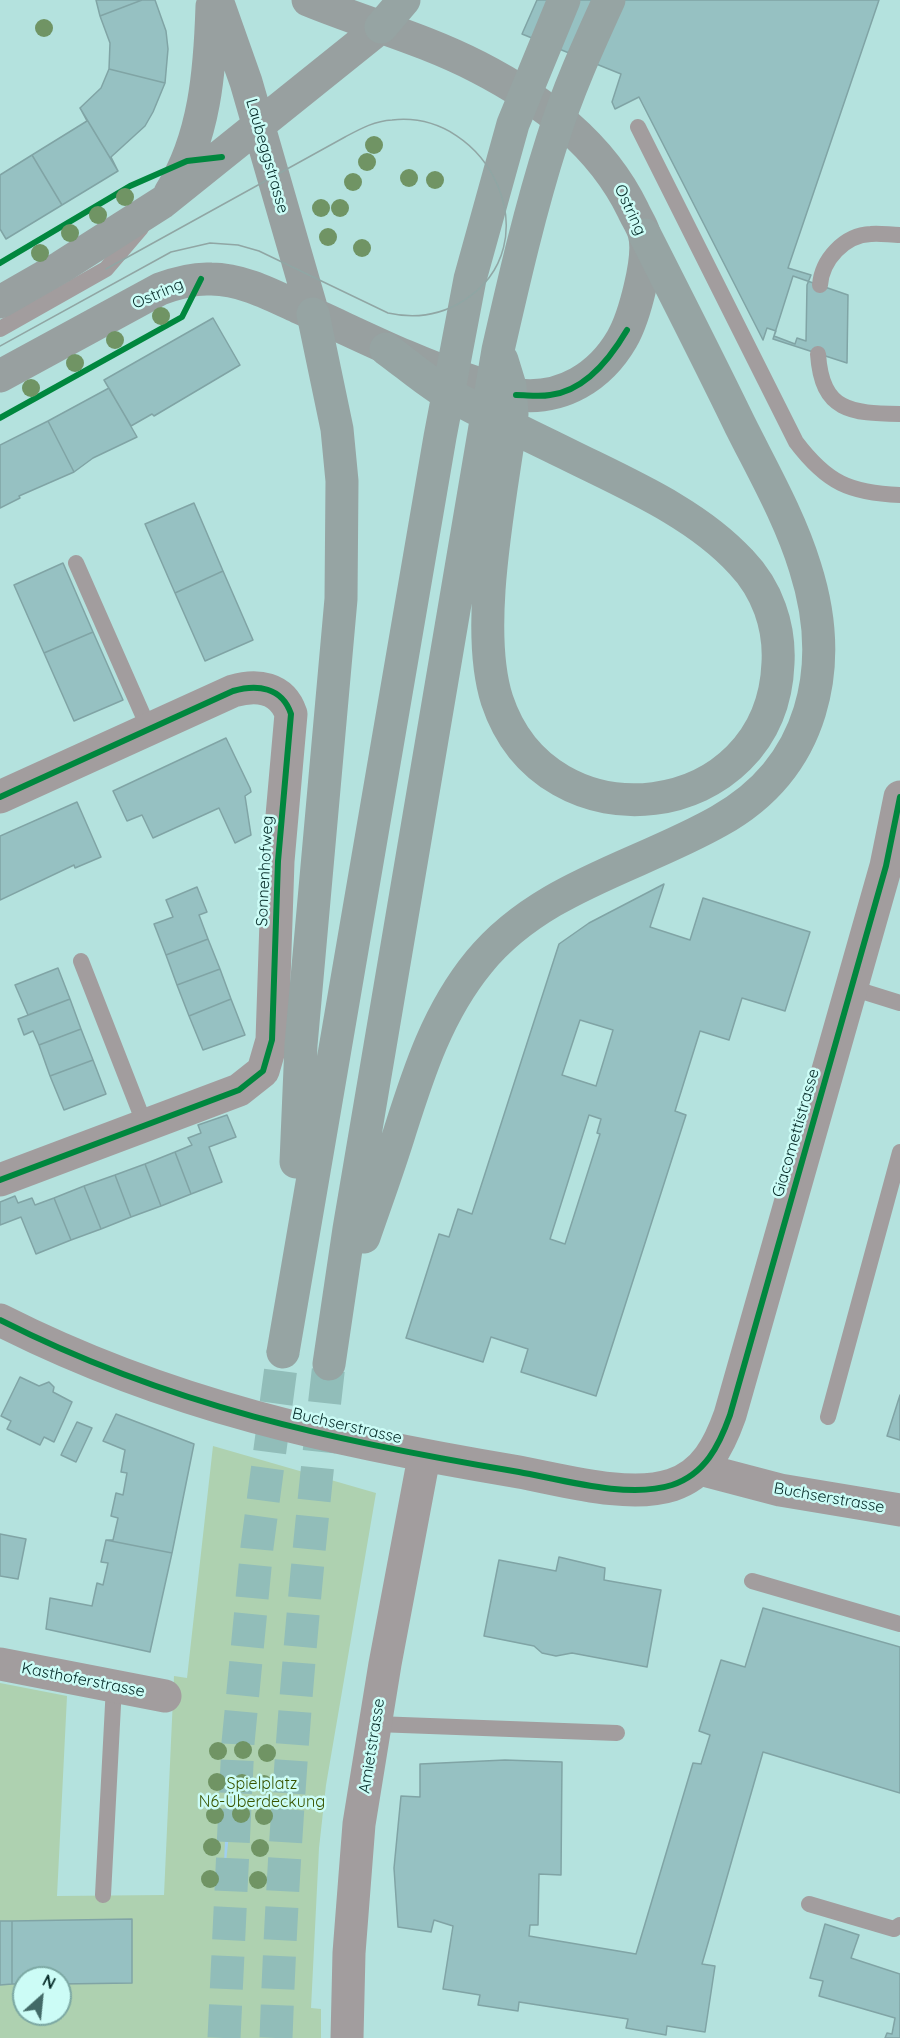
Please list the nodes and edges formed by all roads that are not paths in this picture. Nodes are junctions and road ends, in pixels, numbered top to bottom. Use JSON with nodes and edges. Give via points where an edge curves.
{"nodes":[{"id":1,"x":214,"y":0,"type":"edge"},
{"id":2,"x":308,"y":0,"type":"edge"},
{"id":3,"x":404,"y":0,"type":"edge"},
{"id":4,"x":564,"y":0,"type":"edge"},
{"id":5,"x":609,"y":0,"type":"edge"},
{"id":6,"x":381,"y":27,"type":"junction"},
{"id":7,"x":260,"y":127,"type":"junction"},
{"id":8,"x":638,"y":127,"type":"dead end"},
{"id":9,"x":164,"y":202,"type":"junction"},
{"id":10,"x":645,"y":235,"type":"junction"},
{"id":11,"x":900,"y":235,"type":"edge"},
{"id":12,"x":820,"y":285,"type":"dead end"},
{"id":13,"x":0,"y":302,"type":"edge"},
{"id":14,"x":313,"y":314,"type":"junction"},
{"id":15,"x":0,"y":329,"type":"edge"},
{"id":16,"x":386,"y":349,"type":"junction"},
{"id":17,"x":498,"y":350,"type":"junction"},
{"id":18,"x":818,"y":354,"type":"dead end"},
{"id":19,"x":0,"y":376,"type":"edge"},
{"id":20,"x":900,"y":414,"type":"edge"},
{"id":21,"x":900,"y":495,"type":"edge"},
{"id":22,"x":76,"y":562,"type":"dead end"},
{"id":23,"x":149,"y":729,"type":"junction"},
{"id":24,"x":1,"y":795,"type":"edge"},
{"id":25,"x":900,"y":797,"type":"edge"},
{"id":26,"x":81,"y":961,"type":"dead end"},
{"id":27,"x":852,"y":988,"type":"junction"},
{"id":28,"x":900,"y":1003,"type":"edge"},
{"id":29,"x":145,"y":1125,"type":"junction"},
{"id":30,"x":900,"y":1152,"type":"edge"},
{"id":31,"x":0,"y":1180,"type":"edge"},
{"id":32,"x":290,"y":1307,"type":"junction"},
{"id":33,"x":0,"y":1320,"type":"edge"},
{"id":34,"x":333,"y":1327,"type":"junction"},
{"id":35,"x":283,"y":1352,"type":"tunnel mouth"},
{"id":36,"x":329,"y":1364,"type":"tunnel mouth"},
{"id":37,"x":828,"y":1417,"type":"dead end"},
{"id":38,"x":424,"y":1457,"type":"junction"},
{"id":39,"x":700,"y":1469,"type":"junction"},
{"id":40,"x":900,"y":1510,"type":"edge"},
{"id":41,"x":752,"y":1581,"type":"dead end"},
{"id":42,"x":900,"y":1624,"type":"edge"},
{"id":43,"x":0,"y":1664,"type":"edge"},
{"id":44,"x":114,"y":1686,"type":"junction"},
{"id":45,"x":165,"y":1696,"type":"dead end"},
{"id":46,"x":376,"y":1724,"type":"junction"},
{"id":47,"x":618,"y":1733,"type":"dead end"},
{"id":48,"x":103,"y":1895,"type":"dead end"},
{"id":49,"x":809,"y":1904,"type":"dead end"},
{"id":50,"x":900,"y":1925,"type":"edge"},
{"id":51,"x":347,"y":2038,"type":"edge"}],
"edges":[{"from":1,"to":7,"type":"main road","name":"Laubeggstrasse"},
{"from":1,"to":9,"type":"main road","via":[[209,74],[200,120],[182,172]]},
{"from":2,"to":6,"type":"main road"},
{"from":3,"to":6,"type":"highway"},
{"from":4,"to":32,"type":"highway","via":[[513,124],[470,279]]},
{"from":5,"to":17,"type":"highway","via":[[552,139]]},
{"from":6,"to":7,"type":"main road"},
{"from":6,"to":10,"type":"main road","name":"Ostring","via":[[477,66],[555,115],[604,162]]},
{"from":7,"to":9,"type":"main road"},
{"from":7,"to":14,"type":"main road","name":"Laubeggstrasse"},
{"from":8,"to":21,"type":"lane","via":[[796,442],[829,479],[869,494]]},
{"from":9,"to":13,"type":"main road"},
{"from":9,"to":15,"type":"lane","via":[[106,269]]},
{"from":10,"to":16,"type":"main road","name":"Ostring","via":[[639,299],[627,330],[598,370],[575,386],[551,395],[516,395]]},
{"from":10,"to":34,"type":"highway","via":[[780,504],[805,567],[817,615],[820,649],[810,712],[797,745],[780,771],[736,812],[562,895],[505,936],[479,962],[455,995],[416,1077]]},
{"from":11,"to":12,"type":"lane","via":[[870,234],[847,242],[826,264]]},
{"from":14,"to":16,"type":"main road","name":"Ostring"},
{"from":14,"to":19,"type":"main road","name":"Ostring","via":[[253,288],[228,281],[193,280],[146,296]]},
{"from":14,"to":32,"type":"highway","via":[[339,450],[341,599],[301,1045]]},
{"from":16,"to":17,"type":"highway","via":[[470,406],[621,480],[712,535],[742,563],[762,590],[776,622],[779,651],[777,683],[769,714],[734,763],[705,783],[676,796],[632,802],[592,795],[559,779],[531,756],[510,729],[497,699],[488,628],[490,584],[512,414],[510,386]]},
{"from":17,"to":34,"type":"highway"},
{"from":18,"to":20,"type":"lane","via":[[822,378],[838,403],[849,411]]},
{"from":22,"to":23,"type":"lane"},
{"from":23,"to":24,"type":"street","name":"Sonnenhofweg"},
{"from":23,"to":29,"type":"street","name":"Sonnenhofweg","via":[[247,687],[268,690],[287,702],[291,714],[278,861],[272,1040],[262,1071],[239,1090]]},
{"from":25,"to":27,"type":"street","name":"Giacomettistrasse","via":[[886,866]]},
{"from":26,"to":29,"type":"lane"},
{"from":27,"to":28,"type":"lane"},
{"from":27,"to":39,"type":"street","name":"Giacomettistrasse","via":[[730,1415],[718,1445]]},
{"from":29,"to":31,"type":"street","name":"Sonnenhofweg"},
{"from":30,"to":37,"type":"lane"},
{"from":32,"to":35,"type":"highway"},
{"from":33,"to":38,"type":"street","name":"Buchserstrasse","via":[[87,1361],[214,1407],[334,1439]]},
{"from":34,"to":36,"type":"highway"},
{"from":38,"to":39,"type":"street","name":"Buchserstrasse","via":[[628,1489],[669,1486],[690,1478]]},
{"from":38,"to":46,"type":"street","name":"Amietstrasse"},
{"from":39,"to":40,"type":"street","name":"Buchserstrasse","via":[[780,1490]]},
{"from":41,"to":42,"type":"lane"},
{"from":43,"to":44,"type":"street","name":"Kasthoferstrasse"},
{"from":44,"to":45,"type":"street","name":"Kasthoferstrasse"},
{"from":44,"to":48,"type":"lane"},
{"from":46,"to":47,"type":"lane"},
{"from":46,"to":51,"type":"street","name":"Amietstrasse","via":[[355,1874]]},
{"from":49,"to":50,"type":"lane","via":[[894,1929]]}]}
